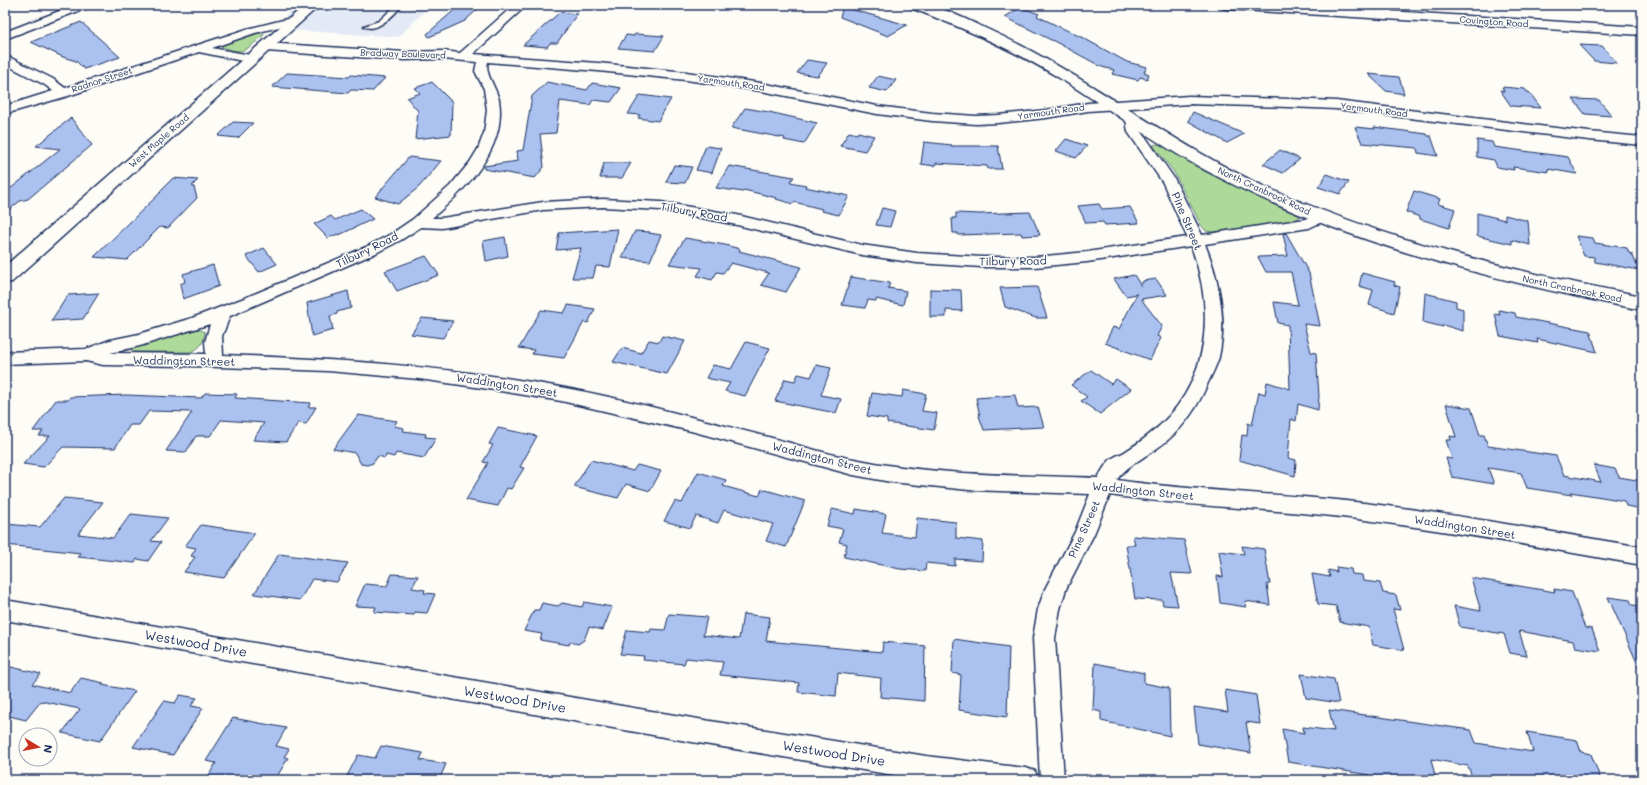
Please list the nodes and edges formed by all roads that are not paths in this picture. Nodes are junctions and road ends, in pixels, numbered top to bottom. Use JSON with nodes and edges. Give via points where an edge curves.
{"nodes":[{"id":1,"x":85,"y":5,"type":"edge"},
{"id":2,"x":313,"y":5,"type":"edge"},
{"id":3,"x":399,"y":5,"type":"edge"},
{"id":4,"x":521,"y":5,"type":"edge"},
{"id":5,"x":916,"y":5,"type":"edge"},
{"id":6,"x":1226,"y":5,"type":"edge"},
{"id":7,"x":1232,"y":5,"type":"edge"},
{"id":8,"x":1385,"y":10,"type":"edge"},
{"id":9,"x":295,"y":20,"type":"junction"},
{"id":10,"x":367,"y":26,"type":"dead end"},
{"id":11,"x":1640,"y":32,"type":"edge"},
{"id":12,"x":5,"y":36,"type":"edge"},
{"id":13,"x":265,"y":47,"type":"junction"},
{"id":14,"x":200,"y":48,"type":"junction"},
{"id":15,"x":463,"y":57,"type":"junction"},
{"id":16,"x":5,"y":59,"type":"edge"},
{"id":17,"x":252,"y":59,"type":"junction"},
{"id":18,"x":484,"y":59,"type":"junction"},
{"id":19,"x":64,"y":93,"type":"junction"},
{"id":20,"x":1111,"y":105,"type":"junction"},
{"id":21,"x":5,"y":110,"type":"edge"},
{"id":22,"x":1133,"y":120,"type":"junction"},
{"id":23,"x":1642,"y":141,"type":"edge"},
{"id":24,"x":1321,"y":217,"type":"junction"},
{"id":25,"x":418,"y":222,"type":"junction"},
{"id":26,"x":1196,"y":240,"type":"junction"},
{"id":27,"x":5,"y":277,"type":"edge"},
{"id":28,"x":1642,"y":303,"type":"edge"},
{"id":29,"x":222,"y":313,"type":"junction"},
{"id":30,"x":86,"y":355,"type":"junction"},
{"id":31,"x":5,"y":358,"type":"edge"},
{"id":32,"x":216,"y":361,"type":"junction"},
{"id":33,"x":1103,"y":486,"type":"junction"},
{"id":34,"x":1642,"y":556,"type":"edge"},
{"id":35,"x":5,"y":610,"type":"edge"},
{"id":36,"x":1026,"y":780,"type":"edge"},
{"id":37,"x":1052,"y":780,"type":"edge"}],
"edges":[{"from":1,"to":12,"type":"street"},
{"from":2,"to":9,"type":"street","name":"West Maple Road"},
{"from":3,"to":10,"type":"lane","via":[[381,23]]},
{"from":4,"to":15,"type":"street"},
{"from":5,"to":20,"type":"street","name":"North Cranbrook Road","via":[[1024,52]]},
{"from":6,"to":7,"type":"street","name":"Covington Road"},
{"from":7,"to":8,"type":"street","name":"Covington Road"},
{"from":8,"to":11,"type":"street","name":"Covington Road"},
{"from":9,"to":13,"type":"street","name":"West Maple Road"},
{"from":9,"to":14,"type":"street","name":"Radnor Street"},
{"from":13,"to":15,"type":"street","name":"Bradway Boulevard"},
{"from":13,"to":17,"type":"street","name":"West Maple Road"},
{"from":14,"to":17,"type":"street"},
{"from":14,"to":19,"type":"street","name":"Radnor Street"},
{"from":15,"to":18,"type":"street","name":"Yarmouth Road"},
{"from":16,"to":19,"type":"street","via":[[49,82]]},
{"from":17,"to":27,"type":"street","name":"West Maple Road"},
{"from":18,"to":20,"type":"street","name":"Yarmouth Road","via":[[606,68],[729,82],[932,118],[998,119]]},
{"from":18,"to":25,"type":"street","via":[[480,65],[480,72],[490,89],[493,117],[482,153],[454,190]]},
{"from":19,"to":21,"type":"street","name":"Radnor Street"},
{"from":20,"to":22,"type":"street","name":"North Cranbrook Road"},
{"from":20,"to":23,"type":"street","name":"Yarmouth Road","via":[[1189,100],[1336,105]]},
{"from":22,"to":24,"type":"street","name":"North Cranbrook Road","via":[[1212,167]]},
{"from":22,"to":26,"type":"street","name":"Pine Street","via":[[1136,133],[1173,188]]},
{"from":24,"to":26,"type":"street","name":"Tilbury Road","via":[[1309,223]]},
{"from":24,"to":28,"type":"street","name":"North Cranbrook Road","via":[[1398,244],[1474,266],[1567,289]]},
{"from":25,"to":26,"type":"street","name":"Tilbury Road","via":[[442,223],[543,206],[636,204],[708,214],[888,254],[945,261],[1035,262],[1072,259]]},
{"from":25,"to":29,"type":"street","name":"Tilbury Road","via":[[371,250]]},
{"from":26,"to":33,"type":"street","name":"Pine Street","via":[[1205,264],[1212,298],[1210,357],[1193,397],[1168,430],[1117,465]]},
{"from":29,"to":30,"type":"street","name":"Tilbury Road"},
{"from":29,"to":32,"type":"street","via":[[213,335],[212,348]]},
{"from":30,"to":31,"type":"street","name":"Waddington Street"},
{"from":30,"to":32,"type":"street","name":"Waddington Street","via":[[109,359]]},
{"from":32,"to":33,"type":"street","name":"Waddington Street","via":[[328,365],[419,373],[561,394],[691,424],[853,467],[891,474],[968,482]]},
{"from":33,"to":34,"type":"street","name":"Waddington Street","via":[[1156,494],[1364,511]]},
{"from":33,"to":37,"type":"street","name":"Pine Street","via":[[1088,526],[1052,598],[1046,621],[1044,664]]},
{"from":35,"to":36,"type":"street","name":"Westwood Drive","via":[[700,732],[926,768]]}]}
